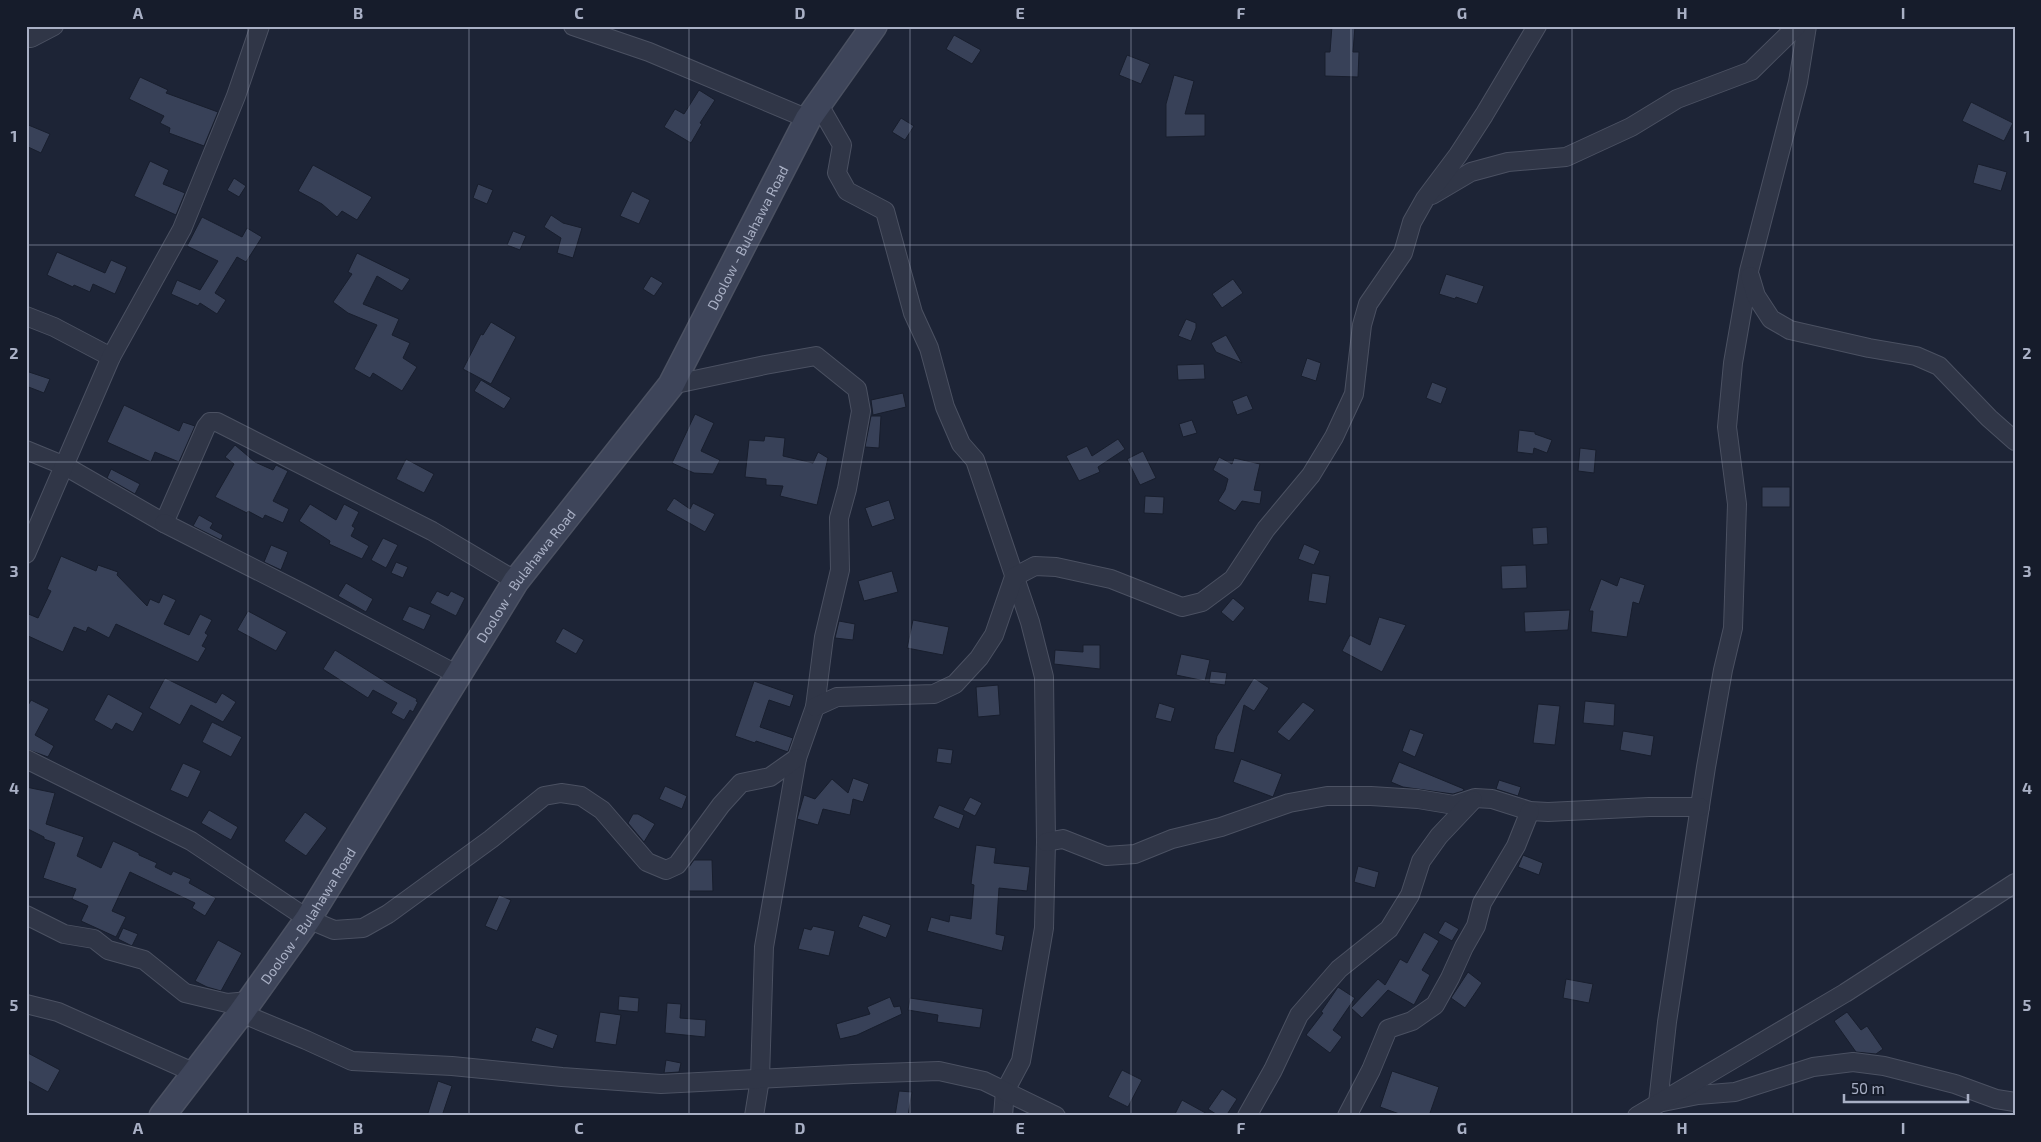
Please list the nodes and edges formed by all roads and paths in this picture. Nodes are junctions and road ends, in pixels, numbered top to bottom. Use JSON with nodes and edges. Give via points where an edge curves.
{"nodes":[{"id":1,"x":54,"y":26,"type":"edge"},
{"id":2,"x":260,"y":26,"type":"edge"},
{"id":3,"x":573,"y":26,"type":"edge"},
{"id":4,"x":874,"y":26,"type":"edge"},
{"id":5,"x":1537,"y":26,"type":"edge"},
{"id":6,"x":1798,"y":26,"type":"edge"},
{"id":7,"x":1808,"y":26,"type":"edge"},
{"id":8,"x":26,"y":38,"type":"edge"},
{"id":9,"x":813,"y":112,"type":"junction"},
{"id":10,"x":1425,"y":199,"type":"junction"},
{"id":11,"x":1749,"y":270,"type":"junction"},
{"id":12,"x":26,"y":316,"type":"edge"},
{"id":13,"x":111,"y":358,"type":"junction"},
{"id":14,"x":671,"y":385,"type":"junction"},
{"id":15,"x":2015,"y":442,"type":"edge"},
{"id":16,"x":26,"y":450,"type":"edge"},
{"id":17,"x":65,"y":466,"type":"junction"},
{"id":18,"x":164,"y":523,"type":"junction"},
{"id":19,"x":26,"y":554,"type":"edge"},
{"id":20,"x":1014,"y":577,"type":"junction"},
{"id":21,"x":516,"y":581,"type":"junction"},
{"id":22,"x":458,"y":675,"type":"junction"},
{"id":23,"x":815,"y":707,"type":"junction"},
{"id":24,"x":797,"y":758,"type":"junction"},
{"id":25,"x":26,"y":759,"type":"edge"},
{"id":26,"x":1475,"y":798,"type":"junction"},
{"id":27,"x":1700,"y":807,"type":"junction"},
{"id":28,"x":1530,"y":811,"type":"junction"},
{"id":29,"x":1046,"y":842,"type":"junction"},
{"id":30,"x":2015,"y":884,"type":"edge"},
{"id":31,"x":26,"y":915,"type":"edge"},
{"id":32,"x":308,"y":919,"type":"junction"},
{"id":33,"x":26,"y":1004,"type":"edge"},
{"id":34,"x":245,"y":1007,"type":"junction"},
{"id":35,"x":195,"y":1073,"type":"junction"},
{"id":36,"x":760,"y":1080,"type":"junction"},
{"id":37,"x":1004,"y":1091,"type":"junction"},
{"id":38,"x":2015,"y":1102,"type":"edge"},
{"id":39,"x":1658,"y":1103,"type":"junction"},
{"id":40,"x":162,"y":1116,"type":"edge"},
{"id":41,"x":754,"y":1116,"type":"edge"},
{"id":42,"x":1003,"y":1116,"type":"edge"},
{"id":43,"x":1056,"y":1116,"type":"edge"},
{"id":44,"x":1246,"y":1116,"type":"edge"},
{"id":45,"x":1347,"y":1116,"type":"edge"},
{"id":46,"x":1638,"y":1116,"type":"edge"}],
"edges":[{"from":1,"to":8,"type":"street"},
{"from":2,"to":13,"type":"street","via":[[236,96],[182,229]]},
{"from":3,"to":9,"type":"street"},
{"from":4,"to":9,"type":"main road","name":"Doolow - Bulahawa Road"},
{"from":5,"to":10,"type":"street","via":[[1484,115]]},
{"from":6,"to":10,"type":"street","via":[[1751,71],[1677,99],[1631,127],[1566,157],[1508,162],[1471,172]]},
{"from":7,"to":11,"type":"street","via":[[1798,82]]},
{"from":9,"to":14,"type":"main road","name":"Doolow - Bulahawa Road"},
{"from":9,"to":20,"type":"street","via":[[842,145],[837,173],[846,191],[885,211],[913,313],[929,348],[945,407],[961,444],[975,460]]},
{"from":10,"to":20,"type":"street","via":[[1412,222],[1403,254],[1368,304],[1362,325],[1354,394],[1334,437],[1311,475],[1266,529],[1233,579],[1202,602],[1182,608],[1111,579],[1056,567],[1035,566]]},
{"from":11,"to":15,"type":"street","via":[[1756,296],[1771,319],[1790,330],[1916,356],[1938,366]]},
{"from":11,"to":27,"type":"street","via":[[1733,363],[1728,427],[1737,504],[1733,628]]},
{"from":12,"to":13,"type":"street"},
{"from":13,"to":17,"type":"street"},
{"from":14,"to":21,"type":"main road","name":"Doolow - Bulahawa Road"},
{"from":14,"to":23,"type":"street","via":[[816,356],[857,389],[861,411],[839,518],[840,570],[824,638]]},
{"from":16,"to":17,"type":"street"},
{"from":17,"to":18,"type":"street"},
{"from":17,"to":19,"type":"street"},
{"from":18,"to":21,"type":"street","via":[[206,427],[210,422],[217,422],[432,531]]},
{"from":18,"to":22,"type":"street"},
{"from":20,"to":23,"type":"street","via":[[994,635],[979,658],[954,684],[934,694],[837,697]]},
{"from":20,"to":29,"type":"street","via":[[1044,677]]},
{"from":21,"to":22,"type":"main road","name":"Doolow - Bulahawa Road"},
{"from":22,"to":32,"type":"main road","name":"Doolow - Bulahawa Road"},
{"from":23,"to":24,"type":"street"},
{"from":24,"to":32,"type":"street","via":[[770,777],[741,783],[677,865],[666,870],[647,862],[602,810],[581,796],[561,793],[544,796],[428,886],[363,928],[334,930]]},
{"from":24,"to":36,"type":"street","via":[[764,947]]},
{"from":25,"to":32,"type":"street","via":[[191,841]]},
{"from":26,"to":28,"type":"street","via":[[1492,799]]},
{"from":26,"to":29,"type":"street","via":[[1454,805],[1371,796],[1327,796],[1289,803],[1221,827],[1172,838],[1136,854],[1106,856],[1063,839]]},
{"from":26,"to":44,"type":"street","via":[[1421,860],[1410,895],[1389,929],[1339,969],[1299,1015],[1273,1070]]},
{"from":27,"to":28,"type":"street"},
{"from":27,"to":39,"type":"street"},
{"from":28,"to":45,"type":"street","via":[[1516,846],[1482,903],[1476,926],[1435,1006],[1412,1021],[1388,1029]]},
{"from":29,"to":37,"type":"street","via":[[1044,928],[1021,1061]]},
{"from":30,"to":39,"type":"street","via":[[1845,993]]},
{"from":31,"to":34,"type":"street","via":[[64,934],[94,939],[108,950],[144,960],[185,993]]},
{"from":32,"to":34,"type":"main road","name":"Doolow - Bulahawa Road"},
{"from":33,"to":35,"type":"street","via":[[58,1012]]},
{"from":34,"to":35,"type":"main road","name":"Doolow - Bulahawa Road"},
{"from":34,"to":36,"type":"street","via":[[352,1061],[662,1084]]},
{"from":35,"to":40,"type":"main road","name":"Doolow - Bulahawa Road"},
{"from":36,"to":37,"type":"street","via":[[939,1072],[984,1081]]},
{"from":36,"to":41,"type":"street"},
{"from":37,"to":42,"type":"street"},
{"from":37,"to":43,"type":"street"},
{"from":38,"to":39,"type":"street","via":[[1884,1066],[1853,1062],[1813,1066],[1735,1092]]},
{"from":39,"to":46,"type":"street"}]}
